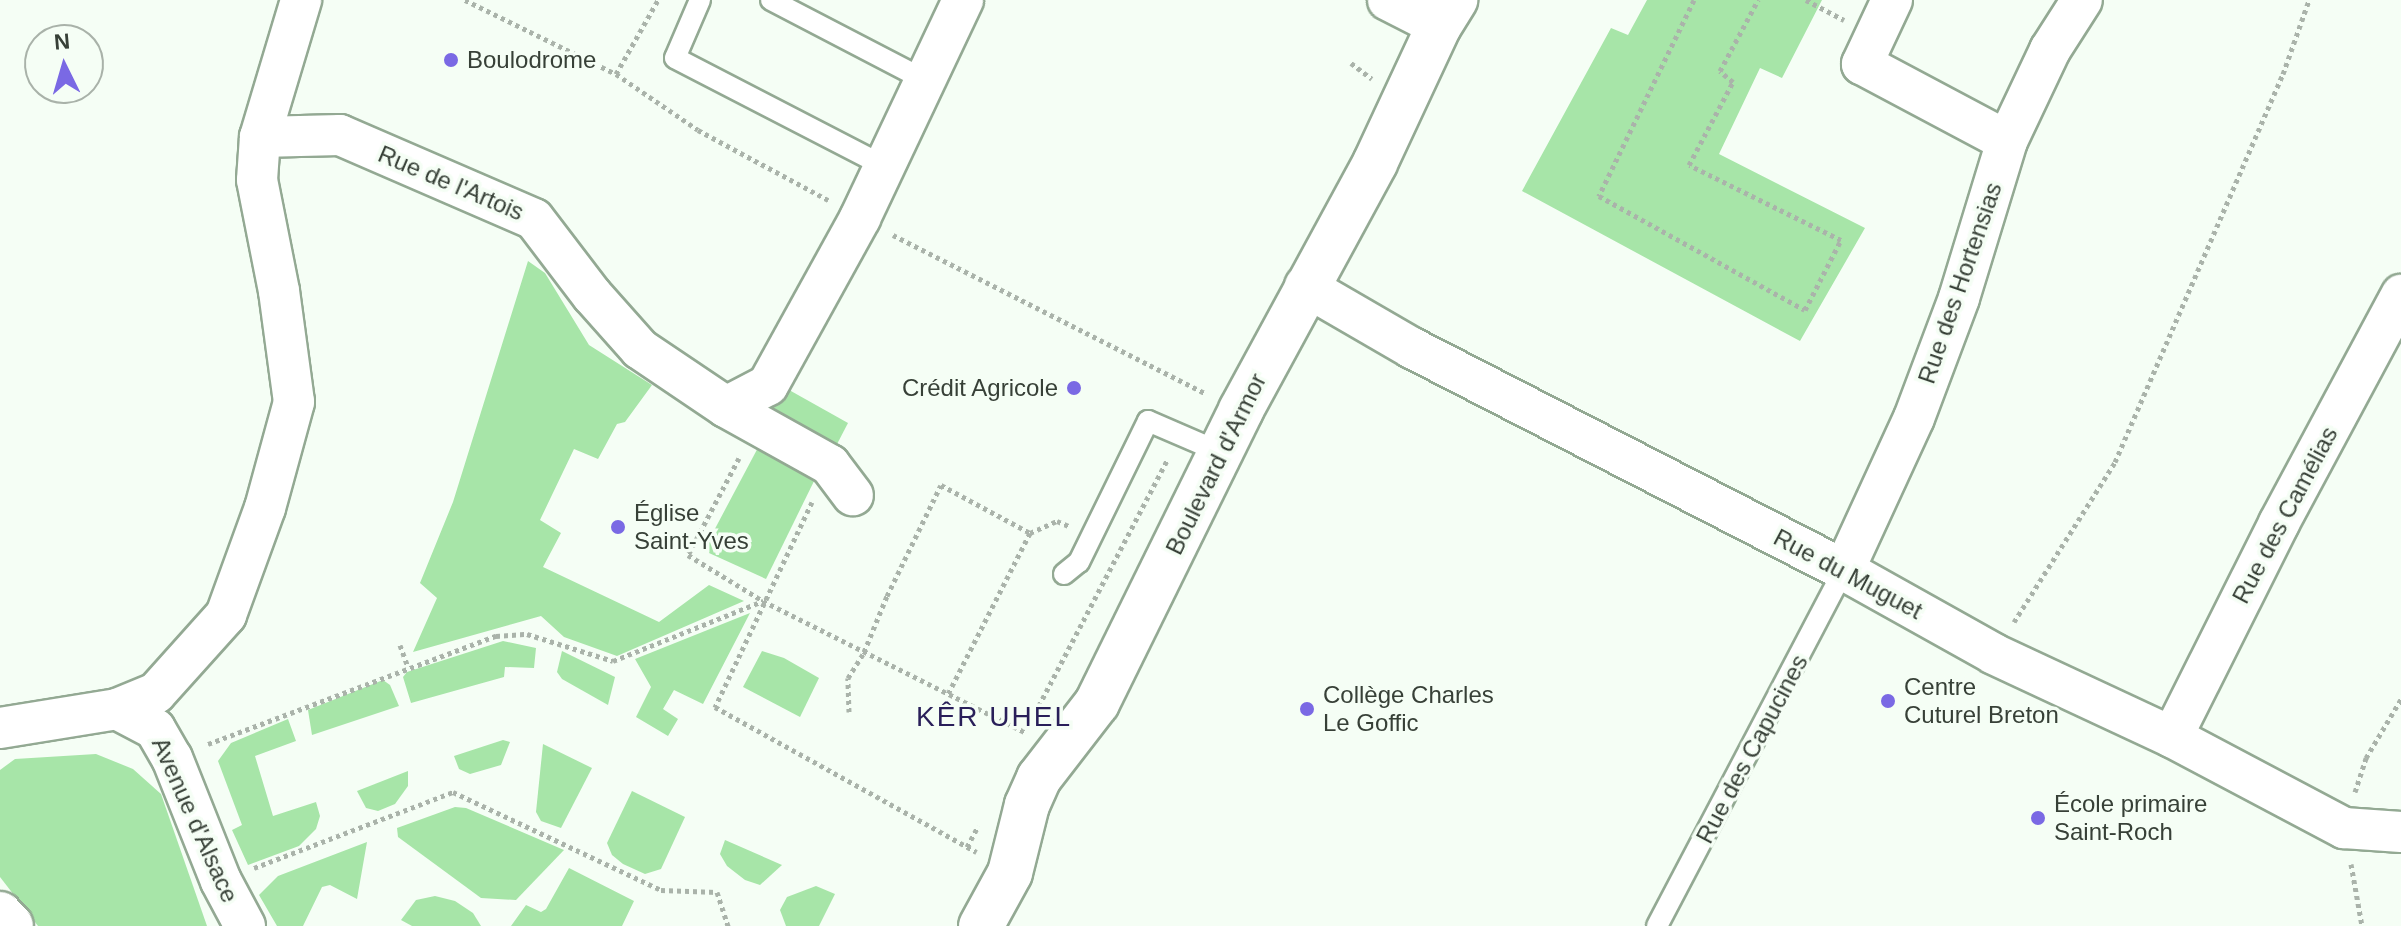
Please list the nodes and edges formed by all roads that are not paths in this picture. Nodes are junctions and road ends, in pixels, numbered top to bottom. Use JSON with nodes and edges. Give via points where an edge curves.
{"nodes":[{"id":1,"x":301,"y":0,"type":"edge"},
{"id":2,"x":700,"y":0,"type":"edge"},
{"id":3,"x":771,"y":0,"type":"edge"},
{"id":4,"x":963,"y":0,"type":"edge"},
{"id":5,"x":1388,"y":0,"type":"edge"},
{"id":6,"x":1892,"y":0,"type":"edge"},
{"id":7,"x":2082,"y":0,"type":"edge"},
{"id":8,"x":1447,"y":13,"type":"edge"},
{"id":9,"x":923,"y":79,"type":"junction"},
{"id":10,"x":260,"y":137,"type":"junction"},
{"id":11,"x":2007,"y":141,"type":"junction"},
{"id":12,"x":884,"y":166,"type":"junction"},
{"id":13,"x":1305,"y":286,"type":"junction"},
{"id":14,"x":2401,"y":295,"type":"edge"},
{"id":15,"x":741,"y":415,"type":"junction"},
{"id":16,"x":1220,"y":452,"type":"junction"},
{"id":17,"x":841,"y":480,"type":"road end"},
{"id":18,"x":1844,"y":570,"type":"junction"},
{"id":19,"x":1064,"y":574,"type":"dead end"},
{"id":20,"x":117,"y":709,"type":"junction"},
{"id":21,"x":0,"y":728,"type":"edge"},
{"id":22,"x":2172,"y":737,"type":"junction"},
{"id":23,"x":2401,"y":832,"type":"edge"},
{"id":24,"x":0,"y":914,"type":"edge"},
{"id":25,"x":11,"y":926,"type":"edge"},
{"id":26,"x":245,"y":926,"type":"edge"},
{"id":27,"x":981,"y":926,"type":"edge"},
{"id":28,"x":1657,"y":926,"type":"edge"}],
"edges":[{"from":1,"to":10,"type":"street"},
{"from":2,"to":12,"type":"lane","via":[[675,58]]},
{"from":3,"to":9,"type":"lane"},
{"from":4,"to":9,"type":"street"},
{"from":5,"to":8,"type":"street"},
{"from":6,"to":11,"type":"street","via":[[1862,64]]},
{"from":7,"to":11,"type":"street","name":"Rue des Hortensias","via":[[2050,50]]},
{"from":8,"to":13,"type":"main road","name":"Boulevard d'Armor","via":[[1375,163]]},
{"from":9,"to":12,"type":"street"},
{"from":10,"to":15,"type":"street","name":"Rue de l'Artois","via":[[340,135],[534,219],[640,349]]},
{"from":10,"to":20,"type":"street","via":[[257,180],[294,402],[265,508],[226,615],[156,693]]},
{"from":11,"to":18,"type":"street","name":"Rue des Hortensias","via":[[1959,298],[1914,418]]},
{"from":12,"to":15,"type":"street","via":[[768,385]]},
{"from":13,"to":16,"type":"main road","name":"Boulevard d'Armor","via":[[1223,401]]},
{"from":13,"to":18,"type":"street","name":"Rue du Muguet","via":[[1412,348]]},
{"from":14,"to":22,"type":"street","name":"Rue des Camélias"},
{"from":15,"to":17,"type":"street","name":"Rue de l'Artois"},
{"from":16,"to":19,"type":"lane","via":[[1148,421],[1079,562]]},
{"from":16,"to":27,"type":"main road","name":"Boulevard d'Armor","via":[[1097,703],[1034,745],[1039,778],[1010,873]]},
{"from":18,"to":22,"type":"street","name":"Rue du Muguet","via":[[1994,654]]},
{"from":18,"to":28,"type":"lane","name":"Rue des Capucines"},
{"from":20,"to":21,"type":"street"},
{"from":20,"to":26,"type":"street","name":"Avenue d'Alsace","via":[[155,729]]},
{"from":22,"to":23,"type":"street","name":"Rue du Muguet","via":[[2344,828]]},
{"from":24,"to":25,"type":"main road"}]}
